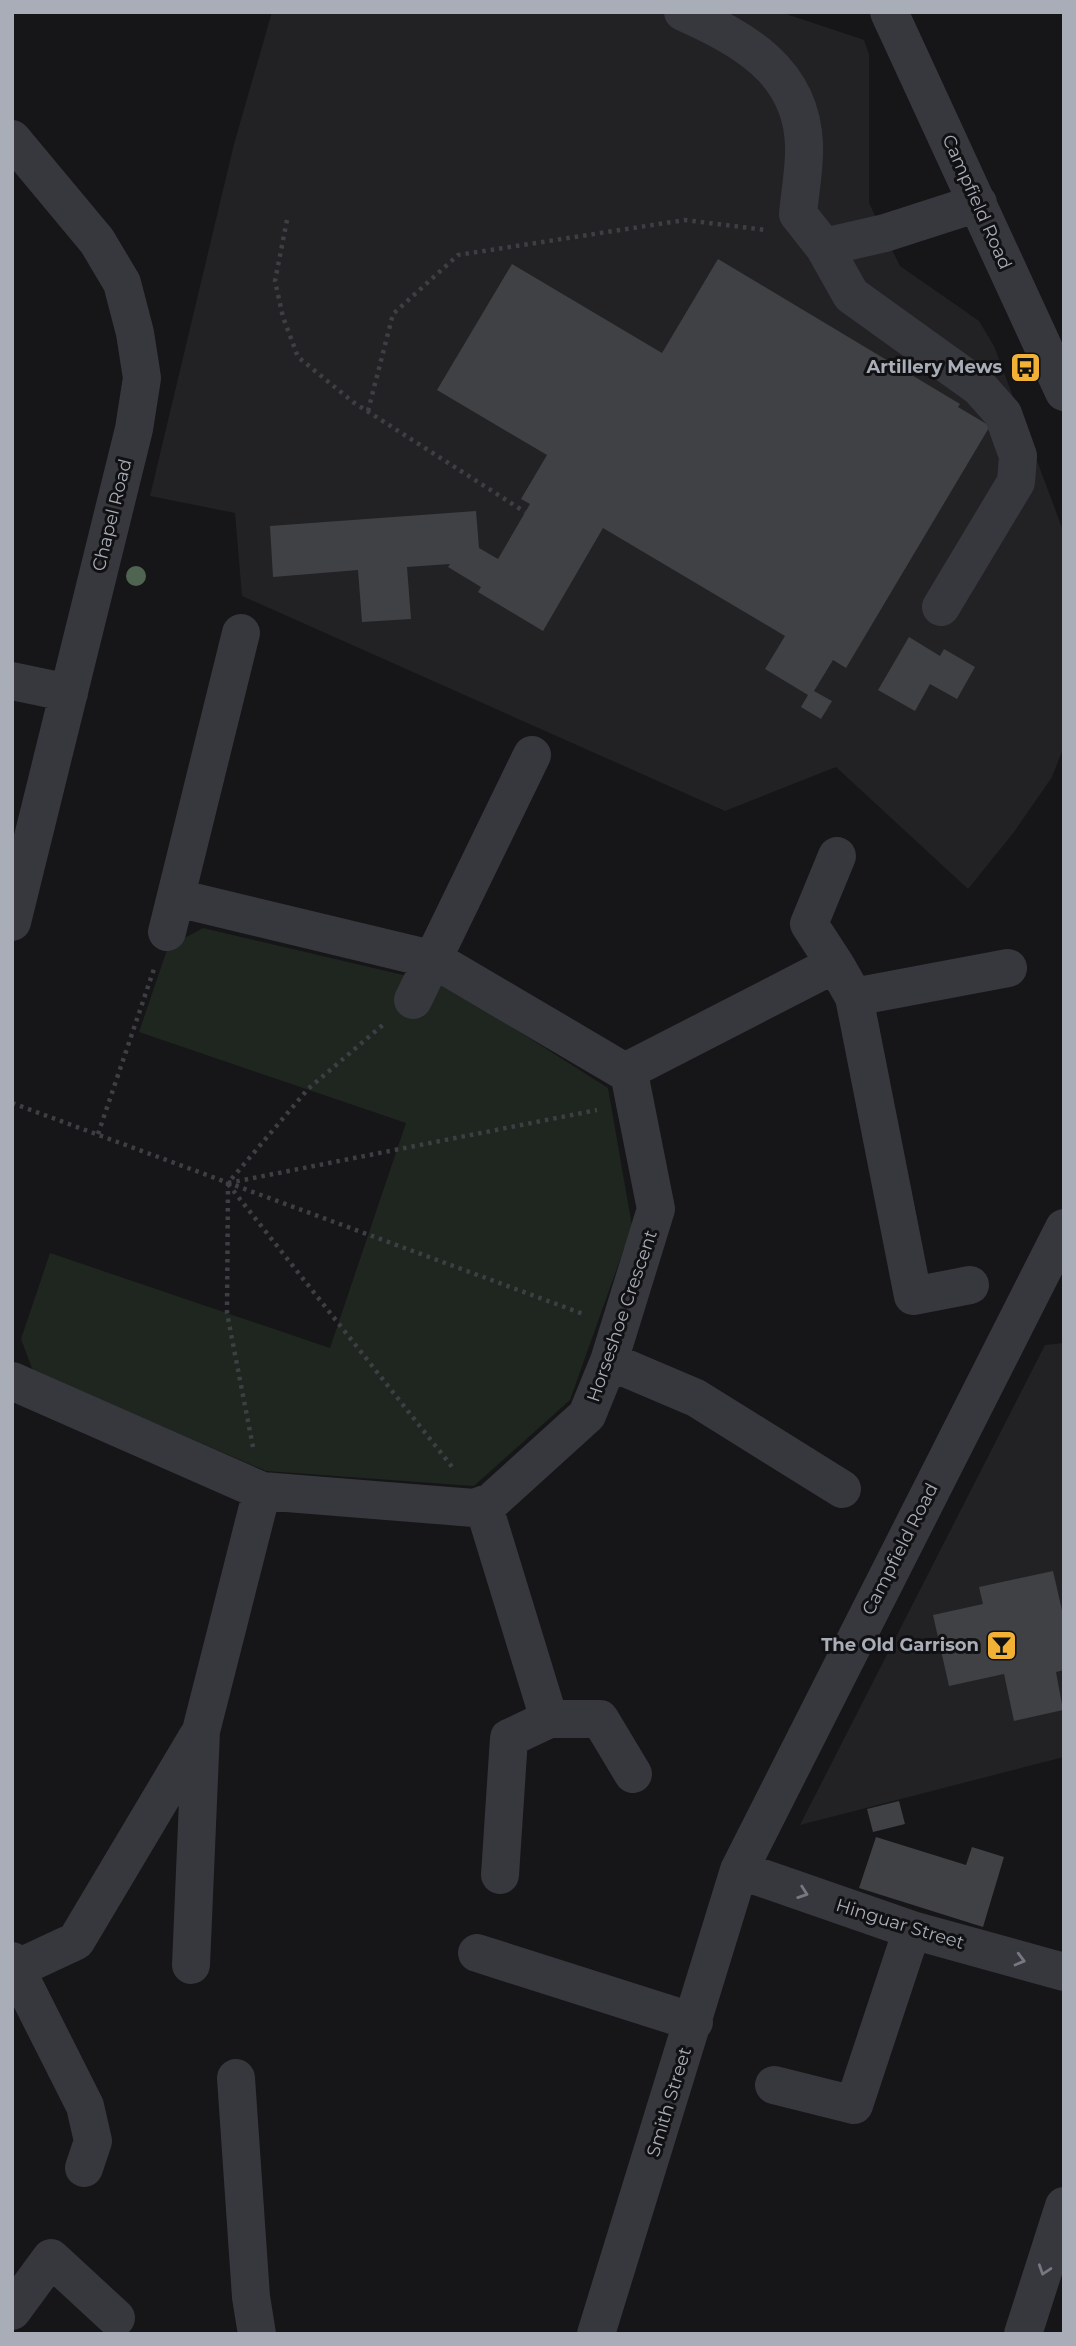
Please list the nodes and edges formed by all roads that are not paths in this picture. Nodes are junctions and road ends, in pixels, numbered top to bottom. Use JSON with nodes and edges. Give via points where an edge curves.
{"nodes":[{"id":1,"x":683,"y":12,"type":"edge"},
{"id":2,"x":889,"y":12,"type":"edge"},
{"id":3,"x":12,"y":139,"type":"edge"},
{"id":4,"x":978,"y":203,"type":"junction"},
{"id":5,"x":820,"y":241,"type":"junction"},
{"id":6,"x":1060,"y":374,"type":"edge"},
{"id":7,"x":941,"y":607,"type":"dead end"},
{"id":8,"x":241,"y":633,"type":"dead end"},
{"id":9,"x":12,"y":681,"type":"edge"},
{"id":10,"x":69,"y":693,"type":"junction"},
{"id":11,"x":533,"y":755,"type":"dead end"},
{"id":12,"x":837,"y":856,"type":"dead end"},
{"id":13,"x":12,"y":922,"type":"edge"},
{"id":14,"x":435,"y":960,"type":"junction"},
{"id":15,"x":835,"y":964,"type":"junction"},
{"id":16,"x":1008,"y":968,"type":"dead end"},
{"id":17,"x":854,"y":997,"type":"junction"},
{"id":18,"x":412,"y":1000,"type":"road end"},
{"id":19,"x":630,"y":1087,"type":"junction"},
{"id":20,"x":1064,"y":1228,"type":"edge"},
{"id":21,"x":970,"y":1285,"type":"dead end"},
{"id":22,"x":614,"y":1344,"type":"junction"},
{"id":23,"x":12,"y":1381,"type":"edge"},
{"id":24,"x":842,"y":1489,"type":"dead end"},
{"id":25,"x":262,"y":1491,"type":"junction"},
{"id":26,"x":484,"y":1507,"type":"junction"},
{"id":27,"x":549,"y":1719,"type":"junction"},
{"id":28,"x":201,"y":1731,"type":"junction"},
{"id":29,"x":633,"y":1774,"type":"dead end"},
{"id":30,"x":738,"y":1870,"type":"junction"},
{"id":31,"x":500,"y":1875,"type":"dead end"},
{"id":32,"x":912,"y":1930,"type":"junction"},
{"id":33,"x":477,"y":1952,"type":"dead end"},
{"id":34,"x":14,"y":1965,"type":"edge"},
{"id":35,"x":191,"y":1965,"type":"dead end"},
{"id":36,"x":1064,"y":1972,"type":"edge"},
{"id":37,"x":694,"y":2022,"type":"junction"},
{"id":38,"x":236,"y":2077,"type":"dead end"},
{"id":39,"x":774,"y":2085,"type":"dead end"},
{"id":40,"x":84,"y":2168,"type":"dead end"},
{"id":41,"x":1064,"y":2206,"type":"edge"},
{"id":42,"x":12,"y":2311,"type":"edge"},
{"id":43,"x":116,"y":2318,"type":"dead end"},
{"id":44,"x":257,"y":2334,"type":"edge"},
{"id":45,"x":596,"y":2334,"type":"edge"},
{"id":46,"x":1023,"y":2334,"type":"edge"}],
"edges":[{"from":1,"to":5,"type":"street","via":[[722,29],[770,62],[795,98],[804,143],[798,214]]},
{"from":2,"to":4,"type":"street","name":"Campfield Road"},
{"from":3,"to":10,"type":"street","name":"Chapel Road","via":[[97,241],[122,283],[142,378],[134,429]]},
{"from":4,"to":5,"type":"street","via":[[885,233]]},
{"from":4,"to":6,"type":"street","name":"Campfield Road"},
{"from":5,"to":7,"type":"street","via":[[851,295],[979,387],[1003,414],[1018,456],[1016,482]]},
{"from":8,"to":14,"type":"street","via":[[172,915]]},
{"from":9,"to":10,"type":"street"},
{"from":10,"to":13,"type":"street","name":"Chapel Road"},
{"from":11,"to":14,"type":"street"},
{"from":12,"to":15,"type":"street","via":[[809,924]]},
{"from":14,"to":18,"type":"street"},
{"from":14,"to":19,"type":"street"},
{"from":15,"to":17,"type":"street"},
{"from":15,"to":19,"type":"street"},
{"from":16,"to":17,"type":"street"},
{"from":17,"to":21,"type":"street","via":[[913,1296]]},
{"from":19,"to":22,"type":"street","name":"Horseshoe Crescent","via":[[656,1209]]},
{"from":20,"to":30,"type":"street","name":"Campfield Road"},
{"from":22,"to":24,"type":"street"},
{"from":22,"to":26,"type":"street","name":"Horseshoe Crescent","via":[[587,1415]]},
{"from":23,"to":25,"type":"street"},
{"from":25,"to":26,"type":"street"},
{"from":25,"to":28,"type":"street"},
{"from":26,"to":27,"type":"street"},
{"from":27,"to":29,"type":"street","via":[[600,1719]]},
{"from":27,"to":31,"type":"street","via":[[509,1738]]},
{"from":28,"to":34,"type":"street","via":[[76,1941]]},
{"from":28,"to":35,"type":"street"},
{"from":30,"to":32,"type":"street","name":"Hinguar Street","one_way":true},
{"from":30,"to":37,"type":"street","name":"Smith Street"},
{"from":32,"to":36,"type":"street","name":"Hinguar Street","one_way":true},
{"from":32,"to":39,"type":"street","via":[[854,2105]]},
{"from":33,"to":37,"type":"street"},
{"from":34,"to":40,"type":"street","via":[[89,2121],[93,2141]]},
{"from":37,"to":45,"type":"street","name":"Smith Street"},
{"from":38,"to":44,"type":"street"},
{"from":41,"to":46,"type":"street","one_way":true},
{"from":42,"to":43,"type":"street","via":[[51,2258]]}]}
